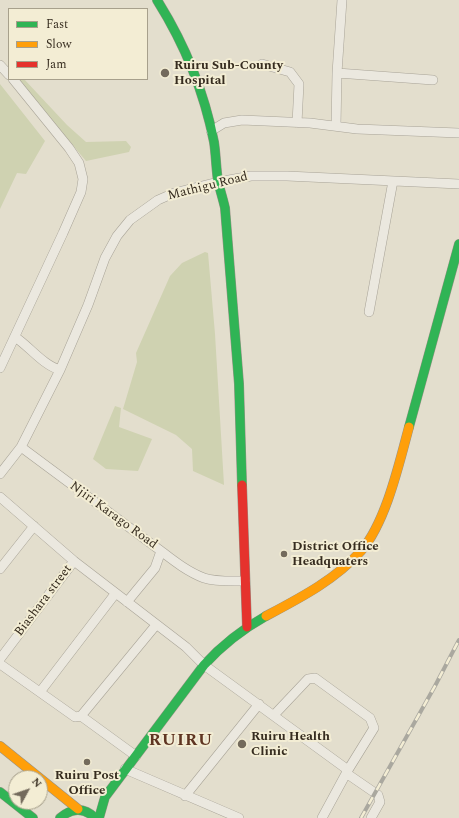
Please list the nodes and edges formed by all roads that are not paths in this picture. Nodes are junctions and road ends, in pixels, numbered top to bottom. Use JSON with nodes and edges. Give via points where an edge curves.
{"nodes":[{"id":1,"x":157,"y":0,"type":"edge"},
{"id":2,"x":342,"y":0,"type":"edge"},
{"id":3,"x":262,"y":64,"type":"dead end"},
{"id":4,"x":0,"y":65,"type":"edge"},
{"id":5,"x":337,"y":73,"type":"junction"},
{"id":6,"x":8,"y":74,"type":"edge"},
{"id":7,"x":14,"y":80,"type":"edge"},
{"id":8,"x":433,"y":80,"type":"dead end"},
{"id":9,"x":297,"y":123,"type":"junction"},
{"id":10,"x":336,"y":126,"type":"junction"},
{"id":11,"x":211,"y":131,"type":"junction"},
{"id":12,"x":459,"y":133,"type":"edge"},
{"id":13,"x":393,"y":181,"type":"junction"},
{"id":14,"x":218,"y":182,"type":"junction"},
{"id":15,"x":459,"y":184,"type":"edge"},
{"id":16,"x":459,"y":244,"type":"edge"},
{"id":17,"x":369,"y":312,"type":"dead end"},
{"id":18,"x":15,"y":337,"type":"junction"},
{"id":19,"x":0,"y":368,"type":"edge"},
{"id":20,"x":60,"y":370,"type":"junction"},
{"id":21,"x":21,"y":447,"type":"junction"},
{"id":22,"x":0,"y":474,"type":"edge"},
{"id":23,"x":0,"y":497,"type":"edge"},
{"id":24,"x":34,"y":526,"type":"junction"},
{"id":25,"x":161,"y":551,"type":"junction"},
{"id":26,"x":74,"y":561,"type":"junction"},
{"id":27,"x":0,"y":569,"type":"edge"},
{"id":28,"x":244,"y":581,"type":"junction"},
{"id":29,"x":115,"y":594,"type":"junction"},
{"id":30,"x":127,"y":602,"type":"junction"},
{"id":31,"x":156,"y":625,"type":"junction"},
{"id":32,"x":247,"y":627,"type":"junction"},
{"id":33,"x":0,"y":659,"type":"edge"},
{"id":34,"x":0,"y":664,"type":"edge"},
{"id":35,"x":204,"y":665,"type":"junction"},
{"id":36,"x":40,"y":692,"type":"junction"},
{"id":37,"x":259,"y":704,"type":"junction"},
{"id":38,"x":274,"y":715,"type":"junction"},
{"id":39,"x":81,"y":716,"type":"junction"},
{"id":40,"x":0,"y":746,"type":"edge"},
{"id":41,"x":136,"y":756,"type":"junction"},
{"id":42,"x":125,"y":769,"type":"junction"},
{"id":43,"x":347,"y":772,"type":"junction"},
{"id":44,"x":0,"y":792,"type":"edge"},
{"id":45,"x":185,"y":796,"type":"junction"},
{"id":46,"x":105,"y":797,"type":"junction"},
{"id":47,"x":82,"y":810,"type":"junction"},
{"id":48,"x":33,"y":818,"type":"edge"},
{"id":49,"x":60,"y":818,"type":"edge"},
{"id":50,"x":94,"y":818,"type":"edge"},
{"id":51,"x":99,"y":818,"type":"edge"},
{"id":52,"x":239,"y":818,"type":"edge"},
{"id":53,"x":322,"y":818,"type":"edge"},
{"id":54,"x":371,"y":818,"type":"edge"}],
"edges":[{"from":1,"to":11,"type":"main road","via":[[196,80]]},
{"from":2,"to":5,"type":"street"},
{"from":3,"to":9,"type":"street","via":[[290,72],[299,84]]},
{"from":4,"to":6,"type":"street"},
{"from":5,"to":8,"type":"street"},
{"from":5,"to":10,"type":"street"},
{"from":7,"to":18,"type":"street","via":[[69,148],[79,163],[83,179],[78,198]]},
{"from":9,"to":10,"type":"street"},
{"from":9,"to":11,"type":"street","via":[[231,121]]},
{"from":10,"to":12,"type":"street"},
{"from":11,"to":14,"type":"main road"},
{"from":13,"to":14,"type":"street","name":"Mathigu Road","via":[[251,176]]},
{"from":13,"to":15,"type":"street","name":"Mathigu Road"},
{"from":13,"to":17,"type":"street"},
{"from":14,"to":20,"type":"street","name":"Mathigu Road","via":[[174,193],[158,200],[130,220],[117,236],[105,258],[88,306]]},
{"from":14,"to":28,"type":"main road","via":[[225,208],[239,384]]},
{"from":16,"to":32,"type":"main road","via":[[405,442],[377,527],[362,550],[342,570],[307,594]]},
{"from":18,"to":19,"type":"street"},
{"from":18,"to":20,"type":"street","via":[[30,347],[47,364]]},
{"from":20,"to":21,"type":"street","name":"Mathigu Road"},
{"from":21,"to":22,"type":"street","name":"Mathigu Road"},
{"from":21,"to":25,"type":"street","name":"Njiri Karago Road"},
{"from":23,"to":24,"type":"street"},
{"from":24,"to":26,"type":"street"},
{"from":24,"to":27,"type":"street"},
{"from":25,"to":28,"type":"street","via":[[204,578]]},
{"from":25,"to":30,"type":"street","name":"Njiri Karago Road","via":[[155,568]]},
{"from":26,"to":29,"type":"street"},
{"from":26,"to":33,"type":"street","name":"Biashara street"},
{"from":28,"to":32,"type":"main road"},
{"from":29,"to":30,"type":"street"},
{"from":29,"to":36,"type":"street"},
{"from":30,"to":31,"type":"street"},
{"from":31,"to":35,"type":"street","via":[[186,647]]},
{"from":31,"to":39,"type":"street"},
{"from":32,"to":35,"type":"main road","via":[[222,645]]},
{"from":34,"to":36,"type":"street"},
{"from":35,"to":37,"type":"street"},
{"from":35,"to":41,"type":"main road"},
{"from":36,"to":39,"type":"street","via":[[75,717]]},
{"from":37,"to":38,"type":"street"},
{"from":37,"to":45,"type":"street"},
{"from":38,"to":43,"type":"street"},
{"from":38,"to":43,"type":"street","via":[[308,679],[315,678],[370,718],[374,728]]},
{"from":39,"to":41,"type":"street"},
{"from":40,"to":47,"type":"main road"},
{"from":41,"to":42,"type":"main road"},
{"from":42,"to":45,"type":"street"},
{"from":42,"to":46,"type":"main road"},
{"from":43,"to":53,"type":"street"},
{"from":43,"to":54,"type":"street","via":[[378,795],[380,802]]},
{"from":44,"to":48,"type":"main road"},
{"from":45,"to":52,"type":"street"},
{"from":46,"to":47,"type":"main road"},
{"from":46,"to":51,"type":"main road"},
{"from":47,"to":49,"type":"main road","via":[[66,813]]},
{"from":47,"to":50,"type":"main road"}]}
